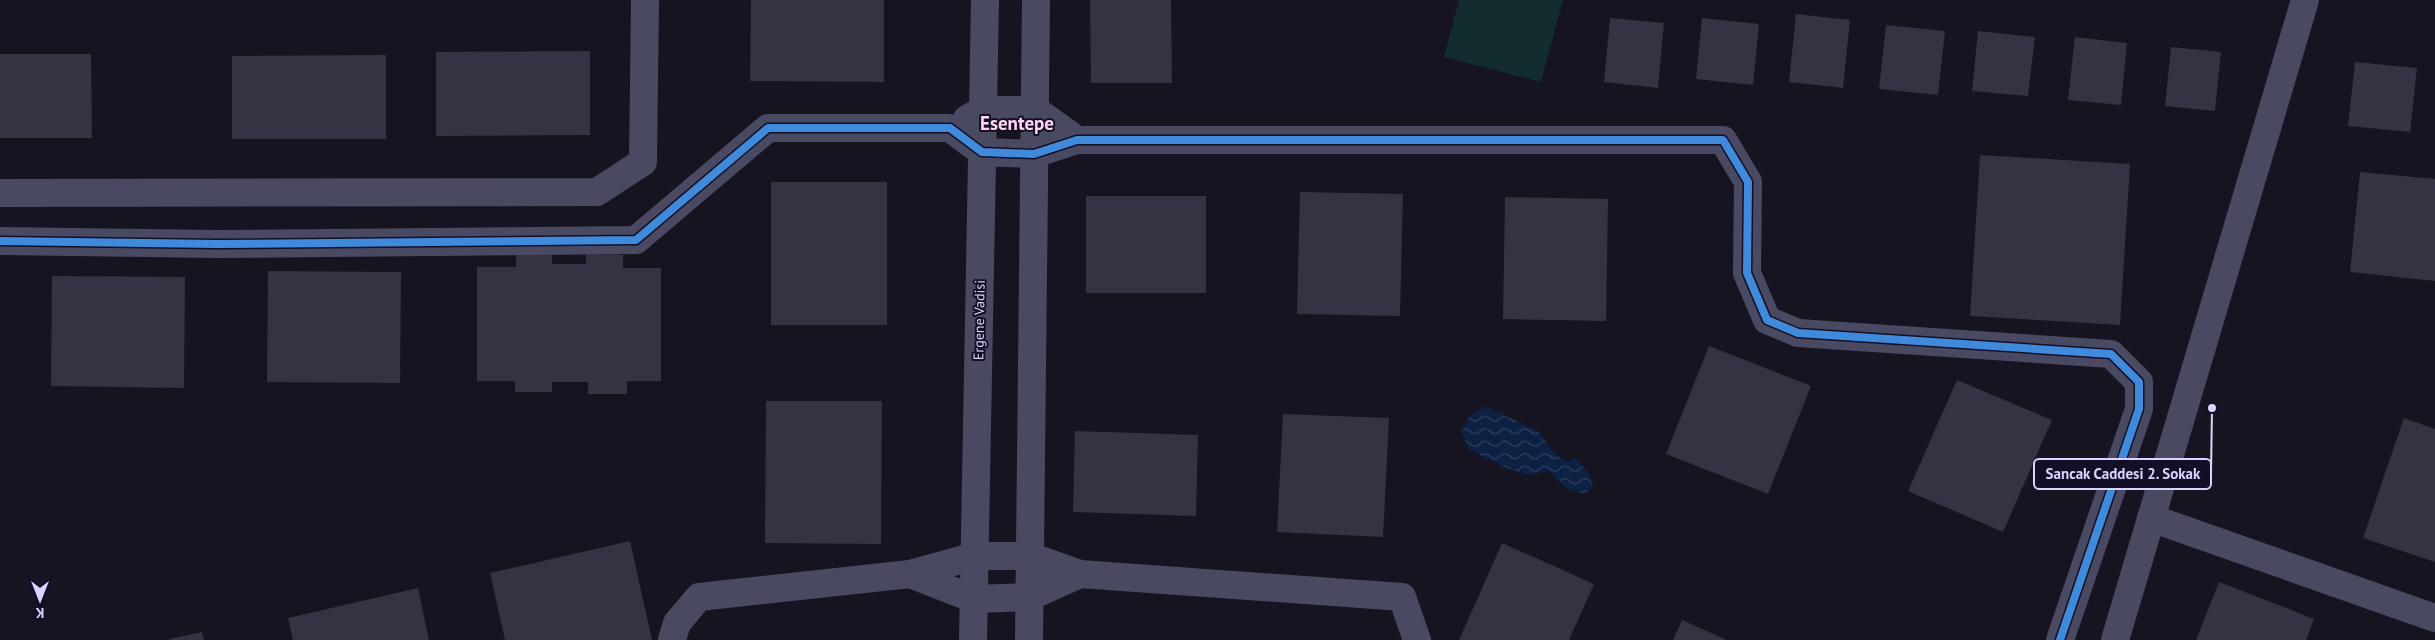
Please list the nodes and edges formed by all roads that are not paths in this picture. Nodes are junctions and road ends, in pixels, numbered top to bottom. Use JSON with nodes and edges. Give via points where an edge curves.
{"nodes":[{"id":1,"x":645,"y":0,"type":"edge"},
{"id":2,"x":985,"y":0,"type":"edge"},
{"id":3,"x":1036,"y":0,"type":"edge"},
{"id":4,"x":2305,"y":0,"type":"edge"},
{"id":5,"x":983,"y":110,"type":"junction"},
{"id":6,"x":1035,"y":110,"type":"junction"},
{"id":7,"x":950,"y":128,"type":"junction"},
{"id":8,"x":1077,"y":140,"type":"junction"},
{"id":9,"x":982,"y":152,"type":"junction"},
{"id":10,"x":1034,"y":154,"type":"junction"},
{"id":11,"x":0,"y":194,"type":"edge"},
{"id":12,"x":0,"y":241,"type":"edge"},
{"id":13,"x":2151,"y":518,"type":"junction"},
{"id":14,"x":975,"y":556,"type":"junction"},
{"id":15,"x":1030,"y":556,"type":"junction"},
{"id":16,"x":910,"y":574,"type":"junction"},
{"id":17,"x":1080,"y":574,"type":"junction"},
{"id":18,"x":1029,"y":598,"type":"junction"},
{"id":19,"x":974,"y":599,"type":"junction"},
{"id":20,"x":2435,"y":618,"type":"edge"},
{"id":21,"x":672,"y":640,"type":"edge"},
{"id":22,"x":973,"y":640,"type":"edge"},
{"id":23,"x":1029,"y":640,"type":"edge"},
{"id":24,"x":1417,"y":640,"type":"edge"},
{"id":25,"x":2060,"y":640,"type":"edge"},
{"id":26,"x":2115,"y":640,"type":"edge"}],
"edges":[{"from":1,"to":11,"type":"street","via":[[644,162],[597,192]]},
{"from":2,"to":5,"type":"street","name":"Ergene Vadisi"},
{"from":3,"to":6,"type":"street"},
{"from":4,"to":13,"type":"street"},
{"from":5,"to":6,"type":"street"},
{"from":5,"to":7,"type":"street"},
{"from":5,"to":9,"type":"street","name":"Ergene Vadisi"},
{"from":6,"to":8,"type":"street"},
{"from":6,"to":10,"type":"street"},
{"from":7,"to":9,"type":"street"},
{"from":7,"to":12,"type":"street","via":[[768,128],[636,240],[216,244]]},
{"from":8,"to":10,"type":"street"},
{"from":8,"to":25,"type":"street","via":[[1723,140],[1748,182],[1747,273],[1767,320],[1798,333],[2111,354],[2139,382],[2139,409]]},
{"from":9,"to":10,"type":"street"},
{"from":9,"to":14,"type":"street","name":"Ergene Vadisi"},
{"from":10,"to":15,"type":"street"},
{"from":13,"to":20,"type":"street"},
{"from":13,"to":26,"type":"street"},
{"from":14,"to":15,"type":"street"},
{"from":14,"to":16,"type":"street"},
{"from":14,"to":19,"type":"street","name":"Ergene Vadisi"},
{"from":15,"to":17,"type":"street"},
{"from":15,"to":18,"type":"street"},
{"from":16,"to":19,"type":"street"},
{"from":16,"to":21,"type":"street","via":[[699,598],[677,623]]},
{"from":17,"to":18,"type":"street"},
{"from":17,"to":24,"type":"street","via":[[1402,598]]},
{"from":18,"to":19,"type":"street"},
{"from":18,"to":23,"type":"street"},
{"from":19,"to":22,"type":"street","name":"Ergene Vadisi"}]}
